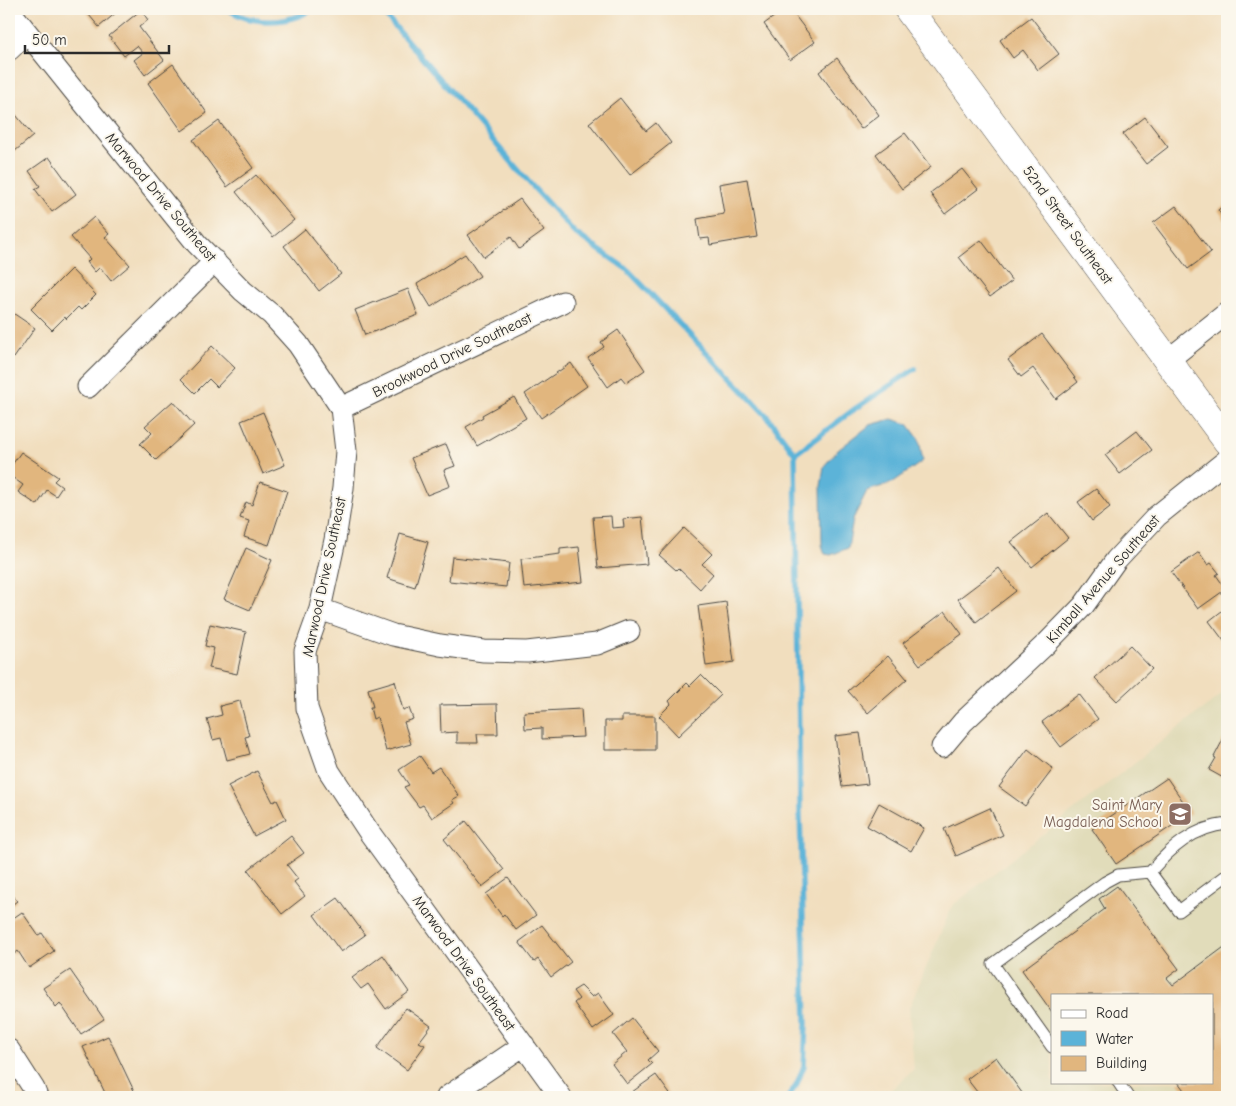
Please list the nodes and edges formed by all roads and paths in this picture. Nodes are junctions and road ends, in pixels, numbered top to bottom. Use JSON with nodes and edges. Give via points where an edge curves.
{"nodes":[{"id":1,"x":908,"y":9,"type":"edge"},
{"id":2,"x":9,"y":10,"type":"edge"},
{"id":3,"x":28,"y":33,"type":"junction"},
{"id":4,"x":9,"y":50,"type":"edge"},
{"id":5,"x":215,"y":261,"type":"junction"},
{"id":6,"x":563,"y":302,"type":"dead end"},
{"id":7,"x":1227,"y":313,"type":"edge"},
{"id":8,"x":1168,"y":360,"type":"junction"},
{"id":9,"x":88,"y":387,"type":"dead end"},
{"id":10,"x":341,"y":408,"type":"junction"},
{"id":11,"x":1227,"y":441,"type":"edge"},
{"id":12,"x":1227,"y":460,"type":"edge"},
{"id":13,"x":320,"y":608,"type":"junction"},
{"id":14,"x":629,"y":631,"type":"dead end"},
{"id":15,"x":942,"y":747,"type":"dead end"},
{"id":16,"x":1227,"y":824,"type":"edge"},
{"id":17,"x":1150,"y":872,"type":"junction"},
{"id":18,"x":1227,"y":876,"type":"edge"},
{"id":19,"x":524,"y":1045,"type":"junction"},
{"id":20,"x":1051,"y":1046,"type":"edge"},
{"id":21,"x":9,"y":1050,"type":"edge"},
{"id":22,"x":1119,"y":1084,"type":"edge"},
{"id":23,"x":37,"y":1097,"type":"edge"},
{"id":24,"x":447,"y":1097,"type":"edge"},
{"id":25,"x":561,"y":1097,"type":"edge"},
{"id":26,"x":1128,"y":1097,"type":"edge"}],
"edges":[{"from":1,"to":8,"type":"main road","name":"52nd Street Southeast"},
{"from":2,"to":3,"type":"street","name":"Marwood Drive Southeast"},
{"from":3,"to":4,"type":"street"},
{"from":3,"to":5,"type":"street","name":"Marwood Drive Southeast","via":[[197,244]]},
{"from":5,"to":9,"type":"street"},
{"from":5,"to":10,"type":"street","name":"Marwood Drive Southeast","via":[[298,344]]},
{"from":6,"to":10,"type":"street","name":"Brookwood Drive Southeast"},
{"from":7,"to":8,"type":"street"},
{"from":8,"to":11,"type":"main road","name":"52nd Street Southeast"},
{"from":10,"to":13,"type":"street","name":"Marwood Drive Southeast","via":[[346,451],[343,488]]},
{"from":12,"to":15,"type":"street","name":"Kimball Avenue Southeast","via":[[1157,516],[1116,560],[1084,605],[963,722]]},
{"from":13,"to":14,"type":"street","via":[[393,635],[484,651],[527,652],[597,644]]},
{"from":13,"to":19,"type":"street","name":"Marwood Drive Southeast","via":[[305,651],[306,708],[329,771],[369,832]]},
{"from":16,"to":17,"type":"lane","via":[[1191,835],[1167,852]]},
{"from":17,"to":18,"type":"lane","via":[[1179,910]]},
{"from":17,"to":20,"type":"lane","via":[[1118,875],[1105,882],[993,964]]},
{"from":19,"to":24,"type":"street"},
{"from":19,"to":25,"type":"street","name":"Marwood Drive Southeast"},
{"from":21,"to":23,"type":"street"},
{"from":22,"to":26,"type":"lane"}]}
